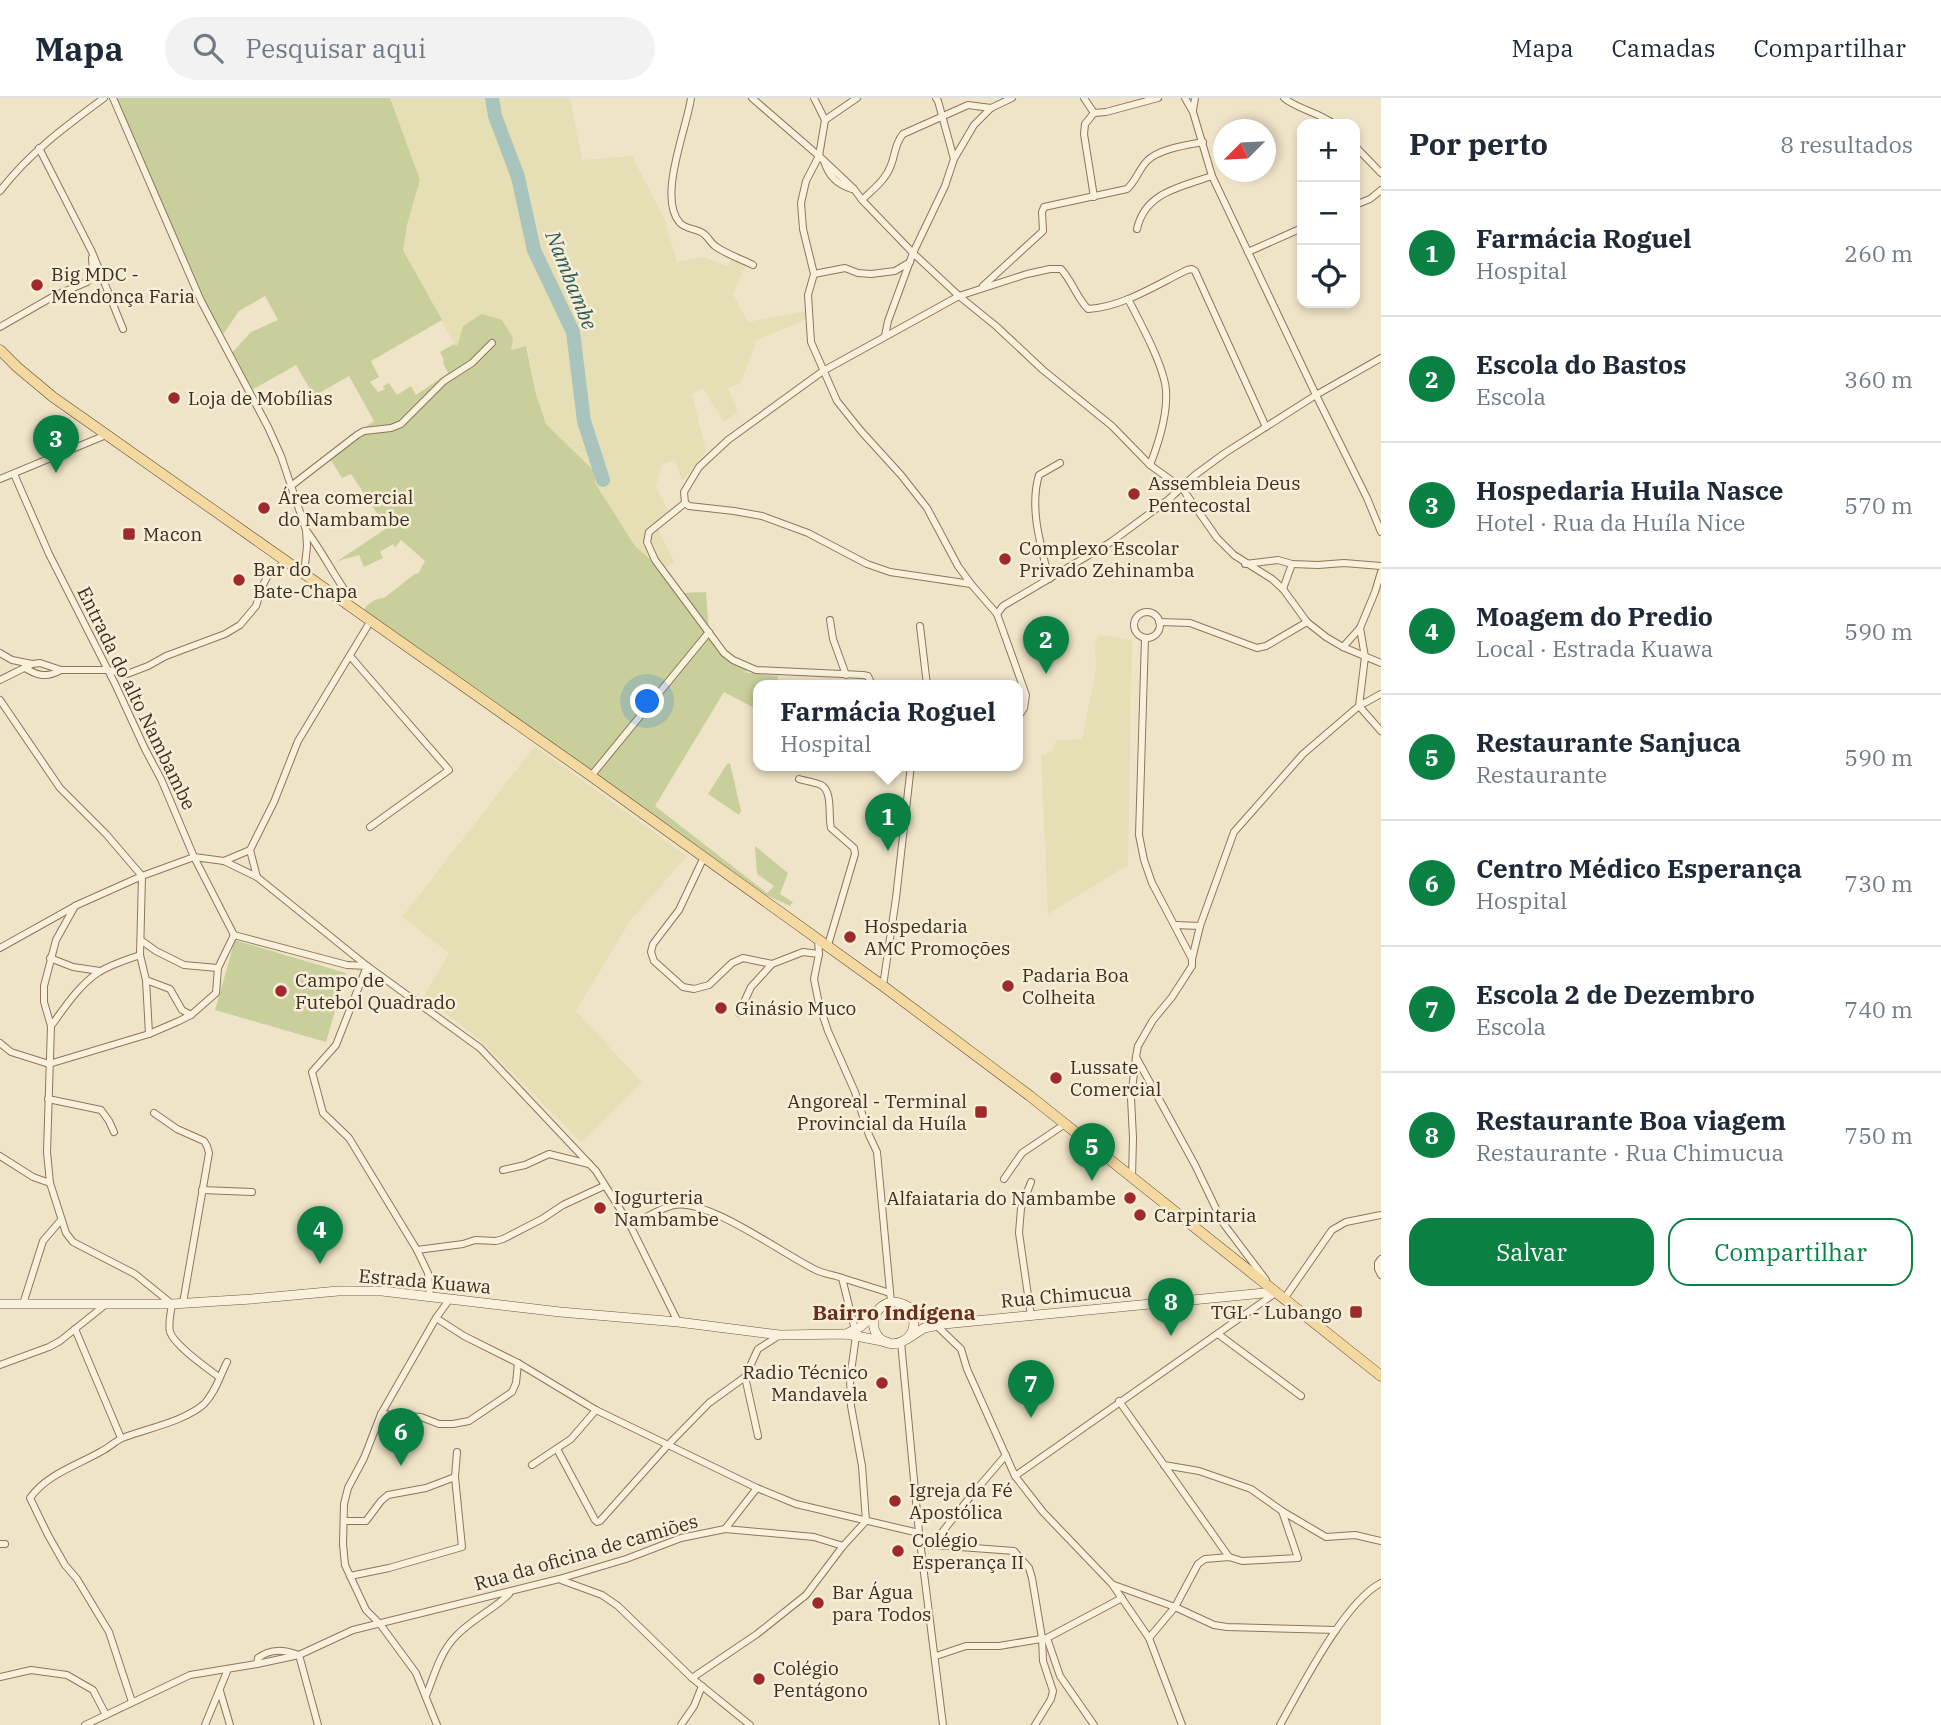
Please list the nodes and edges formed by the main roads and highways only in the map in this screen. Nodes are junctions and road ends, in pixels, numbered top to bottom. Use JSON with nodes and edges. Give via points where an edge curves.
{"nodes":[{"id":1,"x":0,"y":350,"type":"edge"},
{"id":2,"x":1381,"y":1376,"type":"edge"}],
"edges":[{"from":1,"to":2,"type":"main road","via":[[52,397],[828,945],[1065,1124]]}]}
